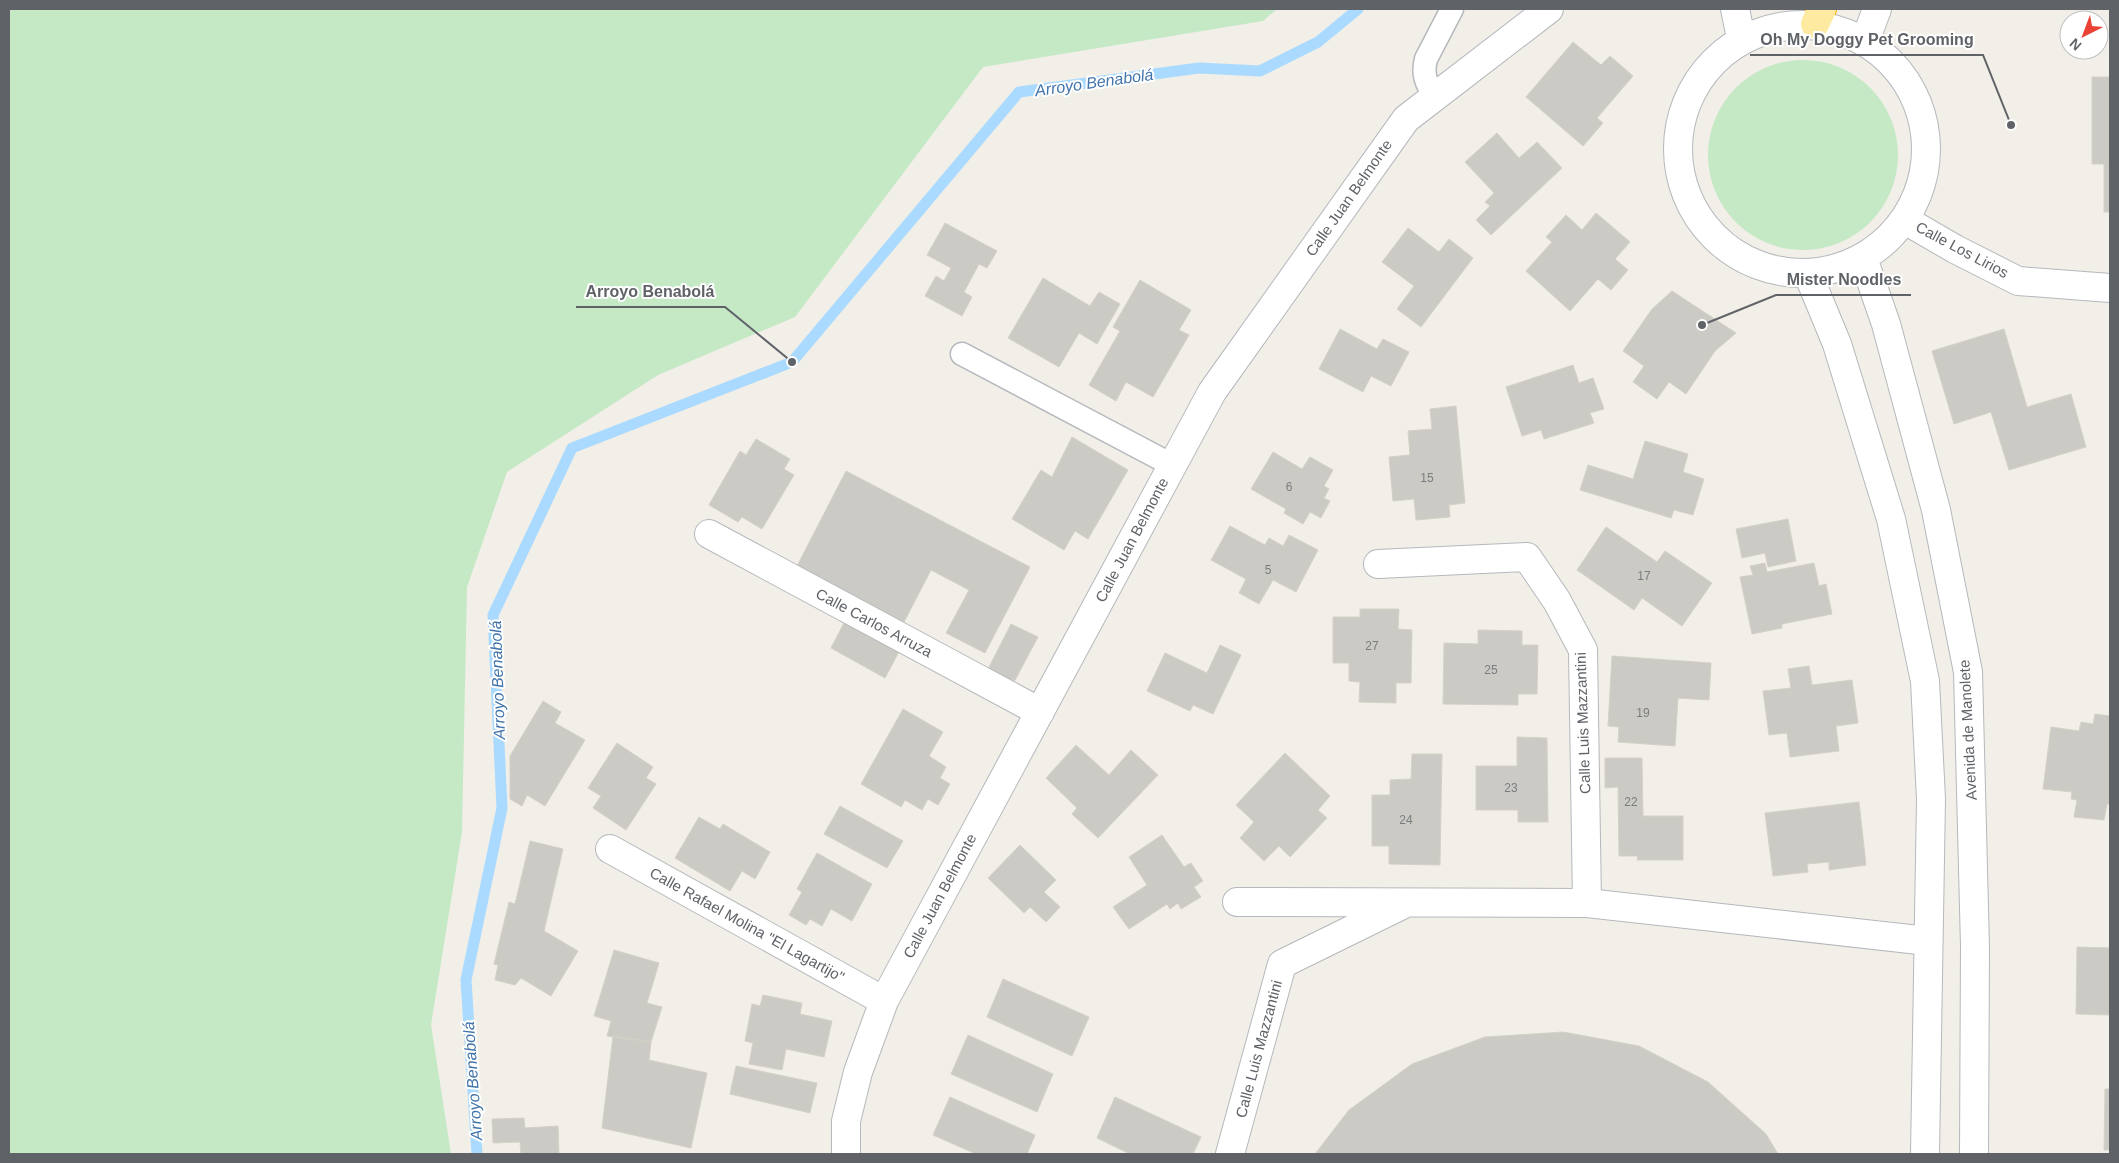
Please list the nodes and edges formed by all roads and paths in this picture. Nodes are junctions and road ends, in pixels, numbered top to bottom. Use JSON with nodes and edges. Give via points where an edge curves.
{"nodes":[{"id":1,"x":1452,"y":9,"type":"edge"},
{"id":2,"x":1549,"y":9,"type":"edge"},
{"id":3,"x":1735,"y":9,"type":"edge"},
{"id":4,"x":1877,"y":9,"type":"edge"},
{"id":5,"x":1818,"y":16,"type":"edge"},
{"id":6,"x":1741,"y":38,"type":"junction"},
{"id":7,"x":1864,"y":40,"type":"junction"},
{"id":8,"x":1435,"y":96,"type":"junction"},
{"id":9,"x":1905,"y":220,"type":"junction"},
{"id":10,"x":1863,"y":258,"type":"junction"},
{"id":11,"x":1808,"y":274,"type":"junction"},
{"id":12,"x":2110,"y":288,"type":"edge"},
{"id":13,"x":962,"y":354,"type":"dead end"},
{"id":14,"x":1172,"y":465,"type":"junction"},
{"id":15,"x":709,"y":534,"type":"dead end"},
{"id":16,"x":1378,"y":564,"type":"dead end"},
{"id":17,"x":1040,"y":712,"type":"junction"},
{"id":18,"x":610,"y":849,"type":"dead end"},
{"id":19,"x":1236,"y":902,"type":"dead end"},
{"id":20,"x":1408,"y":902,"type":"junction"},
{"id":21,"x":1587,"y":903,"type":"junction"},
{"id":22,"x":1928,"y":941,"type":"junction"},
{"id":23,"x":884,"y":1001,"type":"junction"},
{"id":24,"x":846,"y":1154,"type":"edge"},
{"id":25,"x":1230,"y":1154,"type":"edge"},
{"id":26,"x":1925,"y":1154,"type":"edge"},
{"id":27,"x":1974,"y":1154,"type":"edge"}],
"edges":[{"from":1,"to":8,"type":"lane","via":[[1424,67],[1426,84]]},
{"from":2,"to":8,"type":"street","name":"Calle Juan Belmonte"},
{"from":3,"to":6,"type":"street"},
{"from":4,"to":7,"type":"street"},
{"from":5,"to":6,"type":"street"},
{"from":5,"to":7,"type":"street"},
{"from":6,"to":11,"type":"street","via":[[1708,65],[1685,100],[1676,141],[1681,182],[1699,221],[1729,250],[1766,269]]},
{"from":7,"to":9,"type":"street","via":[[1896,66],[1918,102],[1927,142],[1923,182]]},
{"from":8,"to":14,"type":"street","name":"Calle Juan Belmonte","via":[[1406,119],[1212,392]]},
{"from":9,"to":10,"type":"street","via":[[1886,241]]},
{"from":9,"to":12,"type":"street","name":"Calle Los Lirios","via":[[2018,280]]},
{"from":10,"to":11,"type":"street","via":[[1836,269]]},
{"from":10,"to":27,"type":"street","name":"Avenida de Manolete","via":[[1886,324],[1936,510],[1968,672],[1975,947]]},
{"from":11,"to":22,"type":"street","via":[[1837,344],[1891,520],[1925,681],[1931,799]]},
{"from":13,"to":14,"type":"lane"},
{"from":14,"to":17,"type":"street","name":"Calle Juan Belmonte"},
{"from":15,"to":17,"type":"street","name":"Calle Carlos Arruza"},
{"from":16,"to":21,"type":"street","name":"Calle Luis Mazzantini","via":[[1527,557],[1557,601],[1583,650]]},
{"from":17,"to":23,"type":"street","name":"Calle Juan Belmonte"},
{"from":18,"to":23,"type":"street","name":"Calle Rafael Molina \"El Lagartijo\""},
{"from":19,"to":20,"type":"street","name":"Calle Luis Mazzantini"},
{"from":20,"to":21,"type":"street","name":"Calle Luis Mazzantini"},
{"from":20,"to":25,"type":"street","name":"Calle Luis Mazzantini","via":[[1282,964]]},
{"from":21,"to":22,"type":"street","name":"Calle Luis Mazzantini"},
{"from":22,"to":26,"type":"street"},
{"from":23,"to":24,"type":"street","name":"Calle Juan Belmonte","via":[[858,1072],[846,1121]]}]}
